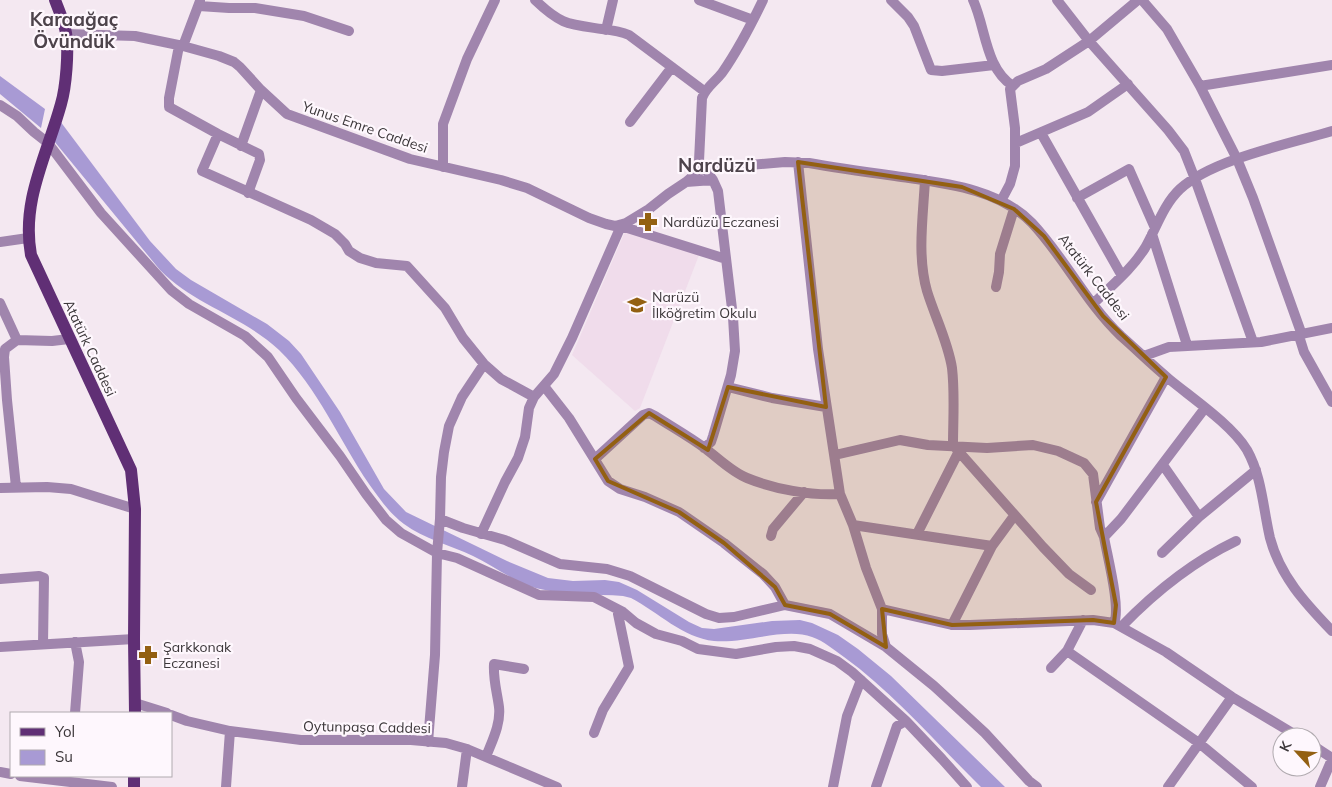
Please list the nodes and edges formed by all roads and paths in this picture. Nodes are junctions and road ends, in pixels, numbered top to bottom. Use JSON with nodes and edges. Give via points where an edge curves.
{"nodes":[{"id":1,"x":55,"y":0,"type":"edge"},
{"id":2,"x":495,"y":0,"type":"edge"},
{"id":3,"x":536,"y":0,"type":"edge"},
{"id":4,"x":613,"y":0,"type":"edge"},
{"id":5,"x":699,"y":0,"type":"edge"},
{"id":6,"x":763,"y":0,"type":"edge"},
{"id":7,"x":891,"y":0,"type":"edge"},
{"id":8,"x":973,"y":0,"type":"edge"},
{"id":9,"x":1057,"y":0,"type":"edge"},
{"id":10,"x":1138,"y":0,"type":"edge"},
{"id":11,"x":1142,"y":0,"type":"edge"},
{"id":12,"x":200,"y":3,"type":"edge"},
{"id":13,"x":753,"y":20,"type":"junction"},
{"id":14,"x":606,"y":30,"type":"junction"},
{"id":15,"x":348,"y":31,"type":"dead end"},
{"id":16,"x":66,"y":34,"type":"junction"},
{"id":17,"x":1089,"y":41,"type":"junction"},
{"id":18,"x":181,"y":46,"type":"junction"},
{"id":19,"x":994,"y":65,"type":"junction"},
{"id":20,"x":1332,"y":65,"type":"edge"},
{"id":21,"x":672,"y":68,"type":"junction"},
{"id":22,"x":1128,"y":84,"type":"junction"},
{"id":23,"x":1013,"y":86,"type":"junction"},
{"id":24,"x":1200,"y":86,"type":"junction"},
{"id":25,"x":261,"y":90,"type":"junction"},
{"id":26,"x":704,"y":91,"type":"junction"},
{"id":27,"x":1,"y":110,"type":"edge"},
{"id":28,"x":630,"y":122,"type":"dead end"},
{"id":29,"x":1041,"y":133,"type":"junction"},
{"id":30,"x":1331,"y":133,"type":"edge"},
{"id":31,"x":218,"y":134,"type":"junction"},
{"id":32,"x":48,"y":143,"type":"junction"},
{"id":33,"x":1016,"y":143,"type":"junction"},
{"id":34,"x":241,"y":146,"type":"junction"},
{"id":35,"x":1237,"y":159,"type":"junction"},
{"id":36,"x":798,"y":162,"type":"junction"},
{"id":37,"x":443,"y":167,"type":"junction"},
{"id":38,"x":704,"y":169,"type":"junction"},
{"id":39,"x":1196,"y":179,"type":"junction"},
{"id":40,"x":713,"y":180,"type":"junction"},
{"id":41,"x":925,"y":180,"type":"junction"},
{"id":42,"x":686,"y":182,"type":"junction"},
{"id":43,"x":248,"y":193,"type":"junction"},
{"id":44,"x":1077,"y":198,"type":"junction"},
{"id":45,"x":1001,"y":201,"type":"junction"},
{"id":46,"x":1014,"y":209,"type":"junction"},
{"id":47,"x":621,"y":226,"type":"junction"},
{"id":48,"x":1153,"y":231,"type":"junction"},
{"id":49,"x":28,"y":238,"type":"junction"},
{"id":50,"x":0,"y":242,"type":"edge"},
{"id":51,"x":726,"y":259,"type":"junction"},
{"id":52,"x":1122,"y":276,"type":"junction"},
{"id":53,"x":996,"y":287,"type":"dead end"},
{"id":54,"x":0,"y":303,"type":"edge"},
{"id":55,"x":1093,"y":304,"type":"junction"},
{"id":56,"x":1332,"y":328,"type":"edge"},
{"id":57,"x":1301,"y":335,"type":"junction"},
{"id":58,"x":69,"y":339,"type":"junction"},
{"id":59,"x":17,"y":340,"type":"junction"},
{"id":60,"x":1253,"y":342,"type":"junction"},
{"id":61,"x":1187,"y":345,"type":"junction"},
{"id":62,"x":2,"y":349,"type":"edge"},
{"id":63,"x":1144,"y":356,"type":"junction"},
{"id":64,"x":484,"y":364,"type":"junction"},
{"id":65,"x":1166,"y":377,"type":"junction"},
{"id":66,"x":544,"y":386,"type":"junction"},
{"id":67,"x":728,"y":387,"type":"junction"},
{"id":68,"x":534,"y":397,"type":"junction"},
{"id":69,"x":1332,"y":402,"type":"edge"},
{"id":70,"x":826,"y":407,"type":"junction"},
{"id":71,"x":1205,"y":408,"type":"junction"},
{"id":72,"x":704,"y":448,"type":"junction"},
{"id":73,"x":956,"y":448,"type":"junction"},
{"id":74,"x":835,"y":455,"type":"junction"},
{"id":75,"x":595,"y":459,"type":"junction"},
{"id":76,"x":1163,"y":465,"type":"junction"},
{"id":77,"x":1256,"y":470,"type":"junction"},
{"id":78,"x":16,"y":487,"type":"junction"},
{"id":79,"x":0,"y":488,"type":"edge"},
{"id":80,"x":804,"y":492,"type":"junction"},
{"id":81,"x":840,"y":494,"type":"junction"},
{"id":82,"x":1096,"y":502,"type":"junction"},
{"id":83,"x":135,"y":509,"type":"junction"},
{"id":84,"x":1014,"y":516,"type":"junction"},
{"id":85,"x":1199,"y":517,"type":"junction"},
{"id":86,"x":440,"y":519,"type":"junction"},
{"id":87,"x":853,"y":525,"type":"junction"},
{"id":88,"x":481,"y":534,"type":"junction"},
{"id":89,"x":917,"y":534,"type":"junction"},
{"id":90,"x":771,"y":536,"type":"dead end"},
{"id":91,"x":1104,"y":536,"type":"junction"},
{"id":92,"x":1236,"y":541,"type":"dead end"},
{"id":93,"x":992,"y":546,"type":"junction"},
{"id":94,"x":437,"y":553,"type":"junction"},
{"id":95,"x":1162,"y":553,"type":"dead end"},
{"id":96,"x":0,"y":580,"type":"edge"},
{"id":97,"x":1091,"y":590,"type":"dead end"},
{"id":98,"x":785,"y":605,"type":"junction"},
{"id":99,"x":882,"y":609,"type":"junction"},
{"id":100,"x":623,"y":612,"type":"junction"},
{"id":101,"x":1083,"y":620,"type":"junction"},
{"id":102,"x":952,"y":625,"type":"junction"},
{"id":103,"x":1118,"y":625,"type":"junction"},
{"id":104,"x":1332,"y":631,"type":"edge"},
{"id":105,"x":134,"y":639,"type":"junction"},
{"id":106,"x":76,"y":642,"type":"junction"},
{"id":107,"x":43,"y":644,"type":"junction"},
{"id":108,"x":0,"y":646,"type":"edge"},
{"id":109,"x":886,"y":647,"type":"junction"},
{"id":110,"x":1067,"y":651,"type":"junction"},
{"id":111,"x":1052,"y":668,"type":"dead end"},
{"id":112,"x":524,"y":669,"type":"dead end"},
{"id":113,"x":861,"y":680,"type":"junction"},
{"id":114,"x":1232,"y":697,"type":"junction"},
{"id":115,"x":135,"y":708,"type":"edge"},
{"id":116,"x":74,"y":712,"type":"edge"},
{"id":117,"x":161,"y":712,"type":"edge"},
{"id":118,"x":172,"y":715,"type":"edge"},
{"id":119,"x":906,"y":721,"type":"junction"},
{"id":120,"x":1282,"y":727,"type":"edge"},
{"id":121,"x":230,"y":731,"type":"junction"},
{"id":122,"x":594,"y":733,"type":"dead end"},
{"id":123,"x":428,"y":742,"type":"junction"},
{"id":124,"x":1199,"y":743,"type":"junction"},
{"id":125,"x":467,"y":749,"type":"junction"},
{"id":126,"x":486,"y":757,"type":"junction"},
{"id":127,"x":1332,"y":758,"type":"edge"},
{"id":128,"x":30,"y":777,"type":"edge"},
{"id":129,"x":71,"y":781,"type":"edge"},
{"id":130,"x":112,"y":787,"type":"edge"},
{"id":131,"x":226,"y":787,"type":"edge"},
{"id":132,"x":462,"y":787,"type":"edge"},
{"id":133,"x":557,"y":787,"type":"edge"},
{"id":134,"x":832,"y":787,"type":"edge"},
{"id":135,"x":876,"y":787,"type":"edge"},
{"id":136,"x":967,"y":787,"type":"edge"},
{"id":137,"x":1037,"y":787,"type":"edge"},
{"id":138,"x":1168,"y":787,"type":"edge"},
{"id":139,"x":1252,"y":787,"type":"edge"},
{"id":140,"x":1320,"y":787,"type":"edge"}],
"edges":[{"from":1,"to":16,"type":"main road","name":"Atatürk Caddesi"},
{"from":2,"to":37,"type":"street","via":[[467,59],[443,124]]},
{"from":3,"to":14,"type":"street","via":[[559,20]]},
{"from":4,"to":14,"type":"street"},
{"from":5,"to":13,"type":"street"},
{"from":6,"to":13,"type":"street"},
{"from":7,"to":19,"type":"street","via":[[914,26],[931,70],[942,72]]},
{"from":8,"to":19,"type":"street"},
{"from":9,"to":17,"type":"street"},
{"from":10,"to":17,"type":"street"},
{"from":11,"to":24,"type":"street","via":[[1166,29]]},
{"from":12,"to":15,"type":"street","via":[[304,16]]},
{"from":12,"to":18,"type":"street"},
{"from":13,"to":26,"type":"street","via":[[721,74]]},
{"from":14,"to":21,"type":"street","via":[[628,35]]},
{"from":16,"to":18,"type":"street","name":"Yunus Emre Caddesi","via":[[135,36]]},
{"from":16,"to":32,"type":"main road","name":"Atatürk Caddesi","via":[[67,60],[62,103]]},
{"from":17,"to":22,"type":"street"},
{"from":17,"to":23,"type":"street"},
{"from":18,"to":25,"type":"street","name":"Yunus Emre Caddesi","via":[[234,62]]},
{"from":18,"to":31,"type":"street","via":[[169,107]]},
{"from":19,"to":23,"type":"street"},
{"from":20,"to":24,"type":"street"},
{"from":21,"to":26,"type":"street"},
{"from":21,"to":28,"type":"street"},
{"from":22,"to":29,"type":"street","via":[[1088,112]]},
{"from":22,"to":39,"type":"street","via":[[1184,151]]},
{"from":23,"to":33,"type":"street","via":[[1010,94]]},
{"from":24,"to":35,"type":"street"},
{"from":25,"to":34,"type":"street"},
{"from":25,"to":37,"type":"street","name":"Yunus Emre Caddesi","via":[[287,114],[381,150]]},
{"from":26,"to":38,"type":"street","via":[[699,157]]},
{"from":27,"to":32,"type":"street","via":[[17,116]]},
{"from":29,"to":33,"type":"street"},
{"from":29,"to":44,"type":"street"},
{"from":30,"to":35,"type":"street"},
{"from":31,"to":34,"type":"street"},
{"from":31,"to":43,"type":"street","via":[[202,171]]},
{"from":32,"to":49,"type":"main road","name":"Atatürk Caddesi","via":[[29,210]]},
{"from":32,"to":94,"type":"street","via":[[101,213],[171,290],[245,336],[268,357],[386,520],[401,533]]},
{"from":33,"to":45,"type":"street","via":[[1015,166]]},
{"from":34,"to":43,"type":"street","via":[[259,154],[260,160]]},
{"from":35,"to":39,"type":"street"},
{"from":35,"to":57,"type":"street"},
{"from":36,"to":38,"type":"street","name":"Atatürk Caddesi"},
{"from":36,"to":41,"type":"street","name":"Atatürk Caddesi"},
{"from":36,"to":70,"type":"street"},
{"from":37,"to":47,"type":"street","name":"Yunus Emre Caddesi","via":[[516,184],[598,222]]},
{"from":38,"to":40,"type":"street"},
{"from":38,"to":42,"type":"street"},
{"from":39,"to":48,"type":"street","via":[[1180,189]]},
{"from":39,"to":60,"type":"street"},
{"from":40,"to":42,"type":"street"},
{"from":40,"to":51,"type":"street","via":[[718,191]]},
{"from":41,"to":45,"type":"street","name":"Atatürk Caddesi","via":[[970,188]]},
{"from":41,"to":73,"type":"street","via":[[922,224],[924,275],[952,368]]},
{"from":42,"to":47,"type":"street"},
{"from":43,"to":64,"type":"street","via":[[311,220],[335,234],[349,251],[360,258],[407,266],[445,308]]},
{"from":44,"to":48,"type":"street","via":[[1129,169]]},
{"from":44,"to":52,"type":"street"},
{"from":45,"to":46,"type":"street","name":"Atatürk Caddesi"},
{"from":46,"to":53,"type":"street","via":[[1000,254]]},
{"from":46,"to":55,"type":"street","name":"Atatürk Caddesi","via":[[1044,236]]},
{"from":47,"to":51,"type":"street","name":"Yunus Emre Caddesi"},
{"from":47,"to":66,"type":"street","via":[[572,338],[554,374]]},
{"from":48,"to":52,"type":"street","via":[[1144,249]]},
{"from":48,"to":61,"type":"street"},
{"from":49,"to":50,"type":"street"},
{"from":49,"to":58,"type":"main road","name":"Atatürk Caddesi","via":[[31,255]]},
{"from":51,"to":67,"type":"street","via":[[735,351]]},
{"from":52,"to":55,"type":"street"},
{"from":54,"to":59,"type":"street"},
{"from":55,"to":63,"type":"street","name":"Atatürk Caddesi"},
{"from":56,"to":57,"type":"street"},
{"from":57,"to":60,"type":"street"},
{"from":57,"to":69,"type":"street","via":[[1304,352]]},
{"from":58,"to":59,"type":"street","via":[[52,342]]},
{"from":58,"to":83,"type":"main road","name":"Atatürk Caddesi","via":[[131,470]]},
{"from":59,"to":62,"type":"street"},
{"from":60,"to":61,"type":"street"},
{"from":61,"to":63,"type":"street","via":[[1168,347]]},
{"from":62,"to":78,"type":"street"},
{"from":63,"to":65,"type":"street","name":"Atatürk Caddesi"},
{"from":64,"to":68,"type":"street","via":[[501,379]]},
{"from":64,"to":86,"type":"street","via":[[462,397],[449,426],[441,477]]},
{"from":65,"to":71,"type":"street","name":"Atatürk Caddesi"},
{"from":65,"to":82,"type":"street"},
{"from":66,"to":68,"type":"street"},
{"from":66,"to":75,"type":"street"},
{"from":67,"to":70,"type":"street"},
{"from":67,"to":72,"type":"street","via":[[711,442]]},
{"from":68,"to":88,"type":"street","via":[[518,458]]},
{"from":70,"to":74,"type":"street"},
{"from":71,"to":76,"type":"street"},
{"from":71,"to":77,"type":"street","name":"Atatürk Caddesi","via":[[1246,449]]},
{"from":72,"to":75,"type":"street","via":[[649,413]]},
{"from":72,"to":80,"type":"street","via":[[746,478]]},
{"from":73,"to":74,"type":"street","via":[[900,440]]},
{"from":73,"to":82,"type":"street","via":[[1032,445],[1058,450],[1084,463],[1093,474]]},
{"from":73,"to":84,"type":"street"},
{"from":73,"to":89,"type":"street"},
{"from":74,"to":81,"type":"street"},
{"from":75,"to":98,"type":"street","via":[[608,481],[620,489],[679,512],[724,543],[775,587]]},
{"from":76,"to":85,"type":"street"},
{"from":76,"to":91,"type":"street"},
{"from":77,"to":85,"type":"street"},
{"from":77,"to":104,"type":"street","name":"Atatürk Caddesi","via":[[1277,559],[1296,592]]},
{"from":78,"to":79,"type":"street"},
{"from":78,"to":83,"type":"street","via":[[71,489]]},
{"from":80,"to":81,"type":"street"},
{"from":80,"to":90,"type":"street"},
{"from":81,"to":87,"type":"street"},
{"from":82,"to":91,"type":"street"},
{"from":83,"to":105,"type":"main road","name":"Atatürk Caddesi"},
{"from":84,"to":93,"type":"street"},
{"from":84,"to":97,"type":"street","via":[[1069,574]]},
{"from":85,"to":95,"type":"street"},
{"from":86,"to":88,"type":"street"},
{"from":86,"to":94,"type":"street"},
{"from":87,"to":89,"type":"street"},
{"from":87,"to":99,"type":"street"},
{"from":88,"to":98,"type":"street","via":[[505,540],[560,564],[607,569],[630,576],[719,618]]},
{"from":89,"to":93,"type":"street"},
{"from":91,"to":103,"type":"street"},
{"from":92,"to":103,"type":"street","via":[[1180,575]]},
{"from":93,"to":102,"type":"street"},
{"from":94,"to":100,"type":"street","via":[[457,558],[539,595],[594,597]]},
{"from":94,"to":123,"type":"street","via":[[435,655]]},
{"from":96,"to":107,"type":"street","via":[[44,578]]},
{"from":98,"to":109,"type":"street","via":[[830,614]]},
{"from":99,"to":102,"type":"street"},
{"from":99,"to":109,"type":"street","via":[[882,634]]},
{"from":100,"to":113,"type":"street","via":[[656,634],[698,649],[736,654],[776,647],[810,649],[836,661]]},
{"from":100,"to":122,"type":"street","via":[[618,614],[629,667],[603,710]]},
{"from":101,"to":102,"type":"street"},
{"from":101,"to":103,"type":"street"},
{"from":101,"to":110,"type":"street"},
{"from":103,"to":114,"type":"street","via":[[1166,652]]},
{"from":105,"to":106,"type":"street"},
{"from":105,"to":115,"type":"main road","name":"Atatürk Caddesi"},
{"from":106,"to":107,"type":"street"},
{"from":106,"to":116,"type":"street","via":[[79,662]]},
{"from":107,"to":108,"type":"street"},
{"from":109,"to":137,"type":"street","via":[[942,693]]},
{"from":110,"to":111,"type":"street"},
{"from":110,"to":124,"type":"street"},
{"from":112,"to":126,"type":"street","via":[[494,664],[498,723]]},
{"from":113,"to":119,"type":"street"},
{"from":113,"to":134,"type":"street","via":[[847,716]]},
{"from":114,"to":120,"type":"street"},
{"from":114,"to":124,"type":"street"},
{"from":115,"to":117,"type":"street"},
{"from":118,"to":121,"type":"street","name":"Oytunpaşa Caddesi"},
{"from":119,"to":135,"type":"street","via":[[897,726]]},
{"from":119,"to":136,"type":"street"},
{"from":121,"to":123,"type":"street","name":"Oytunpaşa Caddesi","via":[[301,740]]},
{"from":121,"to":131,"type":"street"},
{"from":123,"to":125,"type":"street","name":"Oytunpaşa Caddesi"},
{"from":124,"to":138,"type":"street"},
{"from":124,"to":139,"type":"street"},
{"from":125,"to":126,"type":"street","name":"Oytunpaşa Caddesi"},
{"from":125,"to":132,"type":"street"},
{"from":126,"to":133,"type":"street","name":"Oytunpaşa Caddesi"},
{"from":127,"to":140,"type":"street"},
{"from":128,"to":129,"type":"street"},
{"from":129,"to":130,"type":"street"}]}
